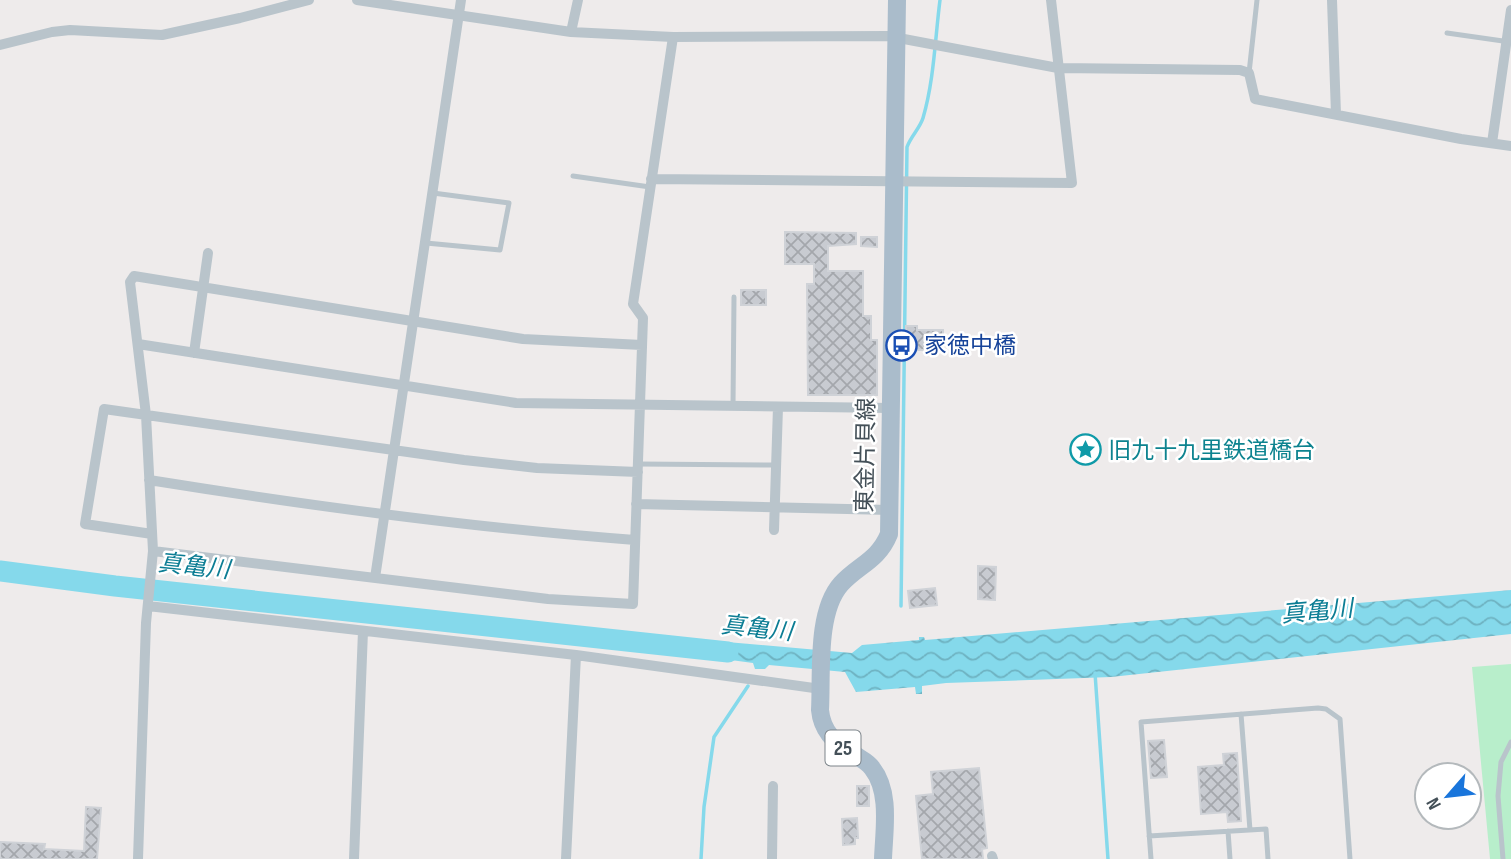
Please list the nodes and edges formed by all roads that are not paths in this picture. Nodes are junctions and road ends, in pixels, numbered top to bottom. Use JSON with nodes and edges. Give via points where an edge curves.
{"nodes":[{"id":1,"x":309,"y":0,"type":"edge"},
{"id":2,"x":357,"y":0,"type":"edge"},
{"id":3,"x":461,"y":0,"type":"edge"},
{"id":4,"x":578,"y":0,"type":"edge"},
{"id":5,"x":897,"y":0,"type":"edge"},
{"id":6,"x":1051,"y":0,"type":"edge"},
{"id":7,"x":1257,"y":0,"type":"edge"},
{"id":8,"x":1332,"y":0,"type":"edge"},
{"id":9,"x":381,"y":1,"type":"edge"},
{"id":10,"x":1511,"y":10,"type":"edge"},
{"id":11,"x":458,"y":16,"type":"junction"},
{"id":12,"x":1510,"y":30,"type":"edge"},
{"id":13,"x":571,"y":32,"type":"junction"},
{"id":14,"x":1447,"y":33,"type":"dead end"},
{"id":15,"x":673,"y":37,"type":"junction"},
{"id":16,"x":897,"y":37,"type":"junction"},
{"id":17,"x":0,"y":46,"type":"edge"},
{"id":18,"x":1506,"y":46,"type":"junction"},
{"id":19,"x":1058,"y":68,"type":"junction"},
{"id":20,"x":1249,"y":73,"type":"junction"},
{"id":21,"x":1506,"y":88,"type":"edge"},
{"id":22,"x":1336,"y":114,"type":"junction"},
{"id":23,"x":1493,"y":143,"type":"junction"},
{"id":24,"x":1511,"y":146,"type":"edge"},
{"id":25,"x":573,"y":176,"type":"dead end"},
{"id":26,"x":903,"y":180,"type":"junction"},
{"id":27,"x":651,"y":183,"type":"junction"},
{"id":28,"x":433,"y":193,"type":"junction"},
{"id":29,"x":426,"y":243,"type":"junction"},
{"id":30,"x":208,"y":253,"type":"dead end"},
{"id":31,"x":203,"y":287,"type":"junction"},
{"id":32,"x":734,"y":297,"type":"dead end"},
{"id":33,"x":414,"y":322,"type":"junction"},
{"id":34,"x":138,"y":344,"type":"junction"},
{"id":35,"x":642,"y":345,"type":"junction"},
{"id":36,"x":194,"y":353,"type":"junction"},
{"id":37,"x":405,"y":386,"type":"junction"},
{"id":38,"x":640,"y":405,"type":"junction"},
{"id":39,"x":733,"y":406,"type":"junction"},
{"id":40,"x":778,"y":407,"type":"junction"},
{"id":41,"x":890,"y":408,"type":"junction"},
{"id":42,"x":146,"y":415,"type":"junction"},
{"id":43,"x":395,"y":450,"type":"junction"},
{"id":44,"x":776,"y":466,"type":"junction"},
{"id":45,"x":638,"y":468,"type":"junction"},
{"id":46,"x":149,"y":480,"type":"junction"},
{"id":47,"x":636,"y":504,"type":"junction"},
{"id":48,"x":775,"y":507,"type":"junction"},
{"id":49,"x":890,"y":510,"type":"junction"},
{"id":50,"x":385,"y":515,"type":"junction"},
{"id":51,"x":774,"y":530,"type":"dead end"},
{"id":52,"x":152,"y":534,"type":"junction"},
{"id":53,"x":635,"y":540,"type":"junction"},
{"id":54,"x":153,"y":551,"type":"junction"},
{"id":55,"x":375,"y":578,"type":"junction"},
{"id":56,"x":149,"y":601,"type":"junction"},
{"id":57,"x":363,"y":631,"type":"junction"},
{"id":58,"x":576,"y":655,"type":"junction"},
{"id":59,"x":821,"y":689,"type":"junction"},
{"id":60,"x":1241,"y":714,"type":"junction"},
{"id":61,"x":1511,"y":742,"type":"edge"},
{"id":62,"x":773,"y":786,"type":"dead end"},
{"id":63,"x":1250,"y":830,"type":"junction"},
{"id":64,"x":1228,"y":831,"type":"junction"},
{"id":65,"x":1150,"y":836,"type":"junction"},
{"id":66,"x":138,"y":859,"type":"edge"},
{"id":67,"x":354,"y":859,"type":"edge"},
{"id":68,"x":566,"y":859,"type":"edge"},
{"id":69,"x":772,"y":859,"type":"edge"},
{"id":70,"x":883,"y":859,"type":"edge"},
{"id":71,"x":1151,"y":859,"type":"edge"},
{"id":72,"x":1230,"y":859,"type":"edge"},
{"id":73,"x":1268,"y":859,"type":"edge"},
{"id":74,"x":1350,"y":859,"type":"edge"},
{"id":75,"x":1503,"y":859,"type":"edge"}],
"edges":[{"from":1,"to":17,"type":"street","via":[[162,35],[70,30]]},
{"from":2,"to":9,"type":"street"},
{"from":3,"to":11,"type":"street"},
{"from":4,"to":13,"type":"street"},
{"from":5,"to":16,"type":"main road","name":"東金片貝線","number":"25"},
{"from":6,"to":19,"type":"street"},
{"from":7,"to":20,"type":"lane"},
{"from":8,"to":22,"type":"street"},
{"from":9,"to":11,"type":"street"},
{"from":10,"to":12,"type":"street"},
{"from":11,"to":13,"type":"street"},
{"from":11,"to":28,"type":"street"},
{"from":12,"to":18,"type":"street"},
{"from":13,"to":15,"type":"street"},
{"from":14,"to":18,"type":"lane","via":[[1503,41]]},
{"from":15,"to":16,"type":"street"},
{"from":15,"to":27,"type":"street"},
{"from":16,"to":19,"type":"street"},
{"from":16,"to":26,"type":"main road","name":"東金片貝線","number":"25"},
{"from":18,"to":21,"type":"street"},
{"from":19,"to":20,"type":"street"},
{"from":19,"to":26,"type":"street","via":[[1072,183]]},
{"from":20,"to":22,"type":"street","via":[[1255,99]]},
{"from":21,"to":23,"type":"street"},
{"from":22,"to":23,"type":"street"},
{"from":23,"to":24,"type":"street"},
{"from":25,"to":27,"type":"lane"},
{"from":26,"to":27,"type":"street"},
{"from":26,"to":41,"type":"main road","name":"東金片貝線","number":"25"},
{"from":27,"to":35,"type":"street","via":[[633,304],[643,318]]},
{"from":28,"to":29,"type":"street"},
{"from":28,"to":29,"type":"lane","via":[[509,203],[499,250]]},
{"from":29,"to":33,"type":"street"},
{"from":30,"to":31,"type":"street"},
{"from":31,"to":33,"type":"street"},
{"from":31,"to":34,"type":"street","via":[[134,276],[130,282]]},
{"from":31,"to":36,"type":"street"},
{"from":32,"to":39,"type":"lane"},
{"from":33,"to":35,"type":"street","via":[[523,339]]},
{"from":33,"to":37,"type":"street"},
{"from":34,"to":36,"type":"street"},
{"from":34,"to":42,"type":"street"},
{"from":35,"to":38,"type":"street"},
{"from":36,"to":37,"type":"street"},
{"from":37,"to":38,"type":"street","via":[[516,403]]},
{"from":37,"to":43,"type":"street"},
{"from":38,"to":39,"type":"street"},
{"from":38,"to":45,"type":"street"},
{"from":39,"to":40,"type":"street"},
{"from":40,"to":41,"type":"street"},
{"from":40,"to":44,"type":"street"},
{"from":41,"to":49,"type":"main road","name":"東金片貝線","number":"25"},
{"from":42,"to":43,"type":"street"},
{"from":42,"to":46,"type":"street"},
{"from":42,"to":52,"type":"street","via":[[104,409],[85,524]]},
{"from":43,"to":45,"type":"street","via":[[537,468]]},
{"from":43,"to":50,"type":"street"},
{"from":44,"to":45,"type":"lane"},
{"from":44,"to":48,"type":"street"},
{"from":45,"to":47,"type":"street"},
{"from":46,"to":50,"type":"street"},
{"from":46,"to":52,"type":"street"},
{"from":47,"to":48,"type":"street"},
{"from":47,"to":53,"type":"street"},
{"from":48,"to":49,"type":"street"},
{"from":48,"to":51,"type":"street"},
{"from":49,"to":59,"type":"main road","name":"東金片貝線","number":"25","via":[[885,545],[841,584],[826,612]]},
{"from":50,"to":53,"type":"street"},
{"from":50,"to":55,"type":"street"},
{"from":52,"to":54,"type":"street"},
{"from":53,"to":55,"type":"street","via":[[633,604],[548,599]]},
{"from":54,"to":55,"type":"street"},
{"from":54,"to":56,"type":"street"},
{"from":56,"to":57,"type":"street"},
{"from":56,"to":66,"type":"street"},
{"from":57,"to":58,"type":"street"},
{"from":57,"to":67,"type":"street"},
{"from":58,"to":59,"type":"street"},
{"from":58,"to":68,"type":"street"},
{"from":59,"to":70,"type":"main road","name":"東金片貝線","number":"25","via":[[821,722],[826,731],[835,743],[871,766],[880,784]]},
{"from":60,"to":63,"type":"lane"},
{"from":60,"to":65,"type":"lane","via":[[1141,722]]},
{"from":60,"to":74,"type":"lane","via":[[1318,708],[1340,719]]},
{"from":61,"to":75,"type":"lane","via":[[1501,762],[1498,796]]},
{"from":62,"to":69,"type":"street"},
{"from":63,"to":64,"type":"lane"},
{"from":63,"to":73,"type":"lane","via":[[1266,828]]},
{"from":64,"to":65,"type":"lane"},
{"from":64,"to":72,"type":"lane"},
{"from":65,"to":71,"type":"lane"}]}
